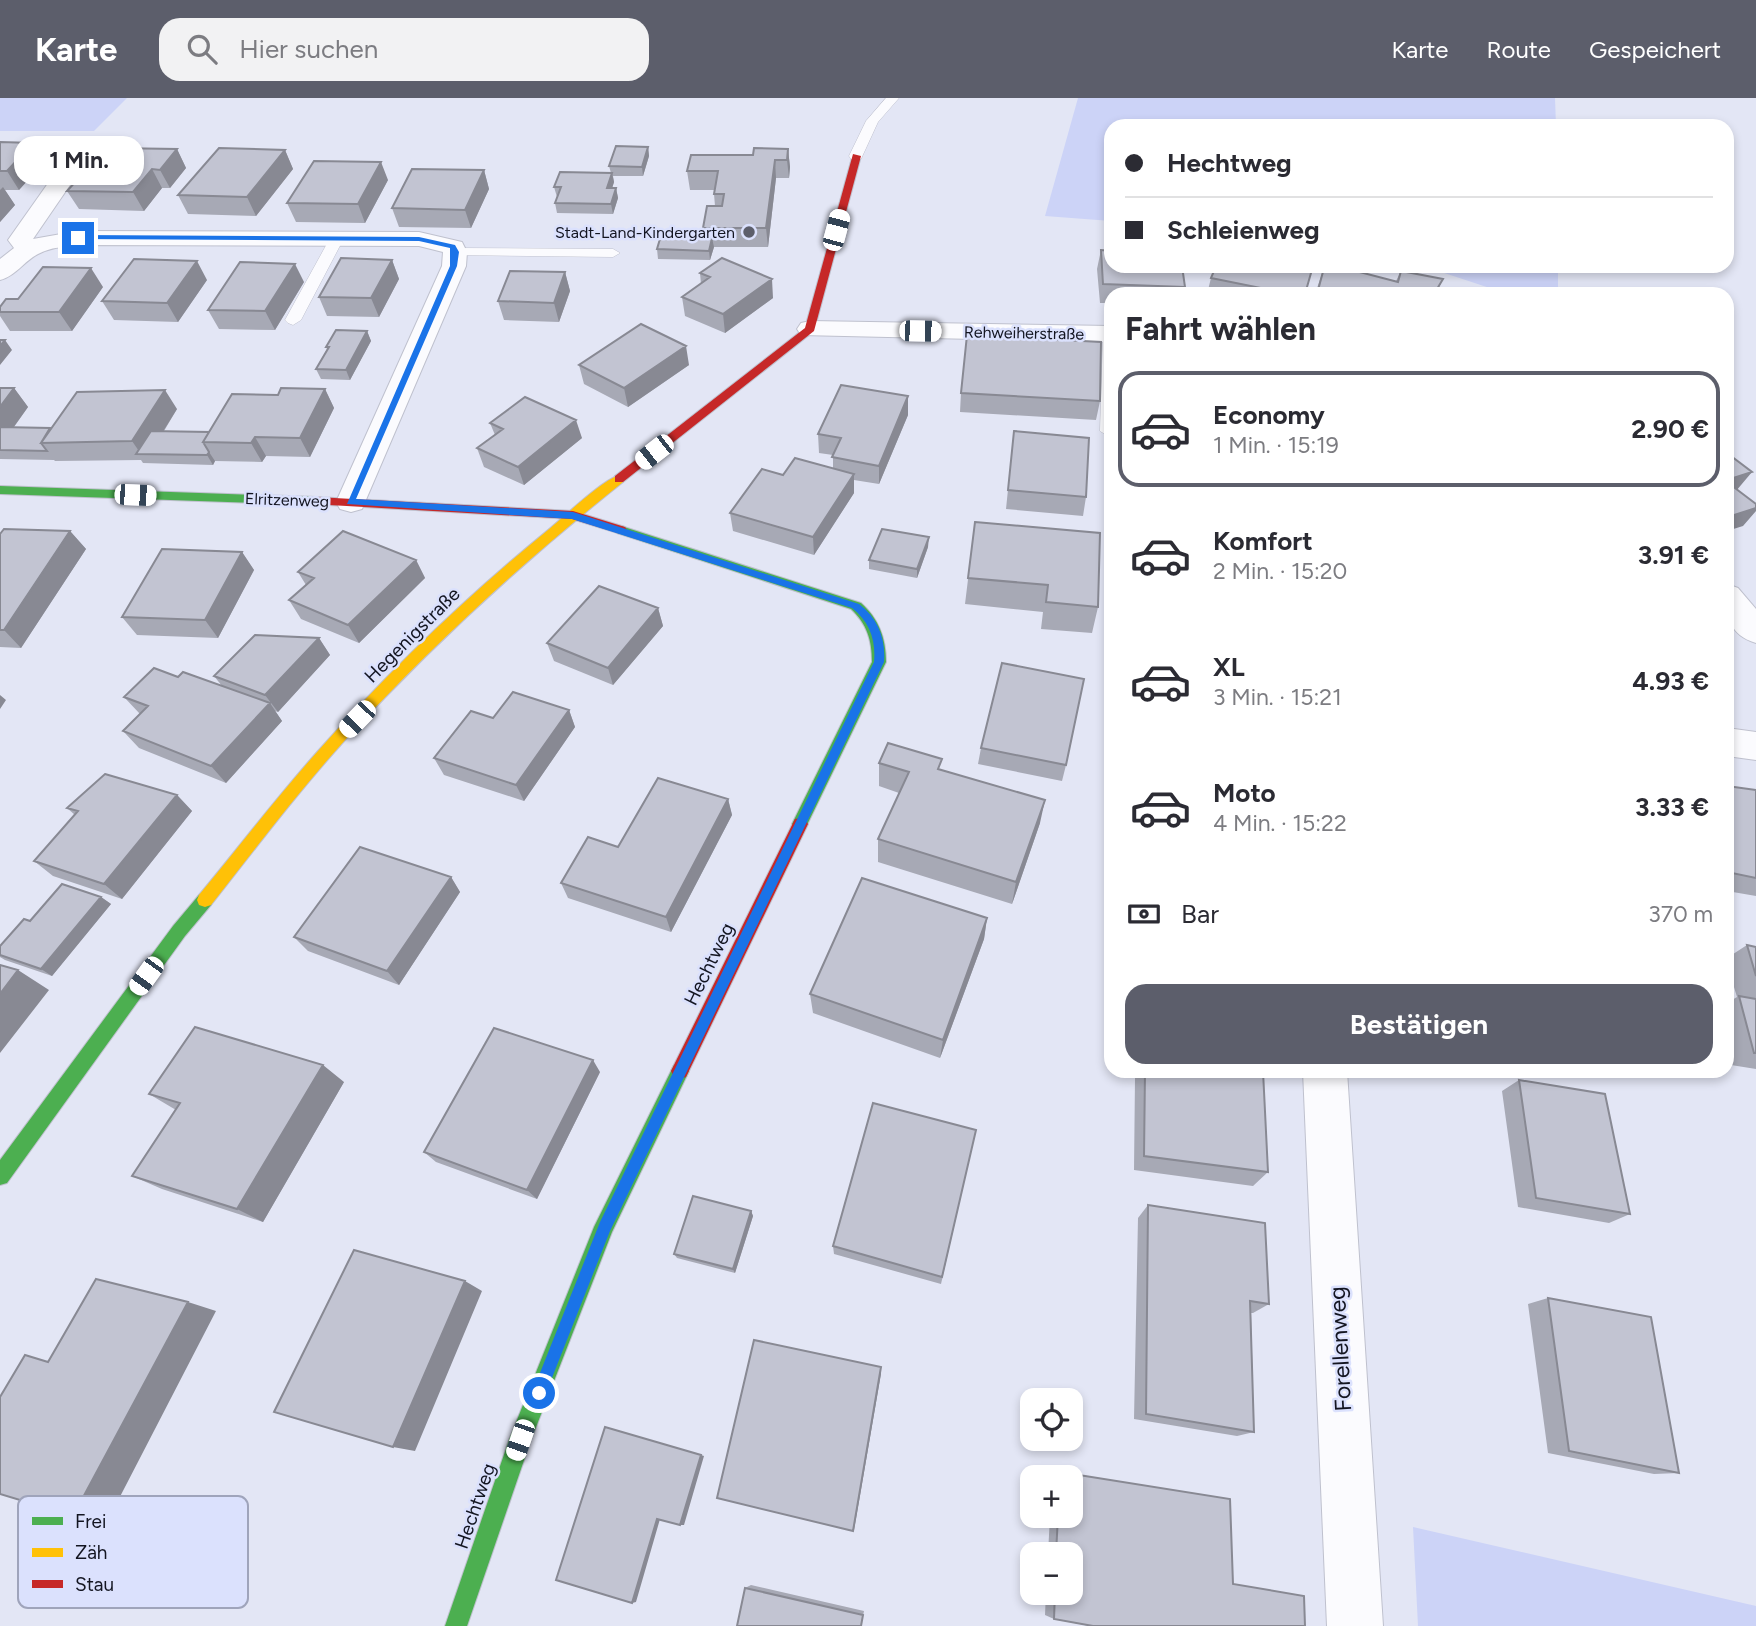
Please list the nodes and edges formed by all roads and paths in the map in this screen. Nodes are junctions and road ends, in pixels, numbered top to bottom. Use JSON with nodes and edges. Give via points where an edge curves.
{"nodes":[{"id":1,"x":892,"y":98,"type":"edge"},
{"id":2,"x":83,"y":150,"type":"dead end"},
{"id":3,"x":856,"y":156,"type":"joint"},
{"id":4,"x":336,"y":240,"type":"junction"},
{"id":5,"x":28,"y":249,"type":"junction"},
{"id":6,"x":455,"y":252,"type":"junction"},
{"id":7,"x":612,"y":253,"type":"dead end"},
{"id":8,"x":0,"y":272,"type":"edge"},
{"id":9,"x":293,"y":320,"type":"dead end"},
{"id":10,"x":810,"y":329,"type":"junction"},
{"id":11,"x":1104,"y":334,"type":"edge"},
{"id":12,"x":0,"y":490,"type":"edge"},
{"id":13,"x":351,"y":502,"type":"junction"},
{"id":14,"x":573,"y":516,"type":"junction"},
{"id":15,"x":1734,"y":604,"type":"edge"},
{"id":16,"x":1756,"y":631,"type":"edge"},
{"id":17,"x":1734,"y":743,"type":"edge"},
{"id":18,"x":1756,"y":746,"type":"edge"},
{"id":19,"x":1325,"y":1078,"type":"edge"},
{"id":20,"x":0,"y":1176,"type":"edge"},
{"id":21,"x":456,"y":1626,"type":"edge"},
{"id":22,"x":1355,"y":1626,"type":"edge"}],
"edges":[{"from":1,"to":3,"type":"lane","via":[[872,121]]},
{"from":2,"to":5,"type":"street","via":[[20,240]]},
{"from":3,"to":10,"type":"street"},
{"from":4,"to":5,"type":"street","via":[[78,238]]},
{"from":4,"to":6,"type":"street","via":[[419,239],[446,244]]},
{"from":4,"to":9,"type":"lane"},
{"from":5,"to":8,"type":"street"},
{"from":6,"to":7,"type":"lane"},
{"from":6,"to":13,"type":"street","via":[[454,266]]},
{"from":10,"to":11,"type":"street","name":"Rehweiherstraße"},
{"from":10,"to":14,"type":"street","name":"Hegenigstraße"},
{"from":12,"to":13,"type":"street","name":"Elritzenweg"},
{"from":13,"to":14,"type":"street","name":"Elritzenweg"},
{"from":14,"to":20,"type":"street","name":"Hegenigstraße","via":[[458,616],[340,736],[179,931]]},
{"from":14,"to":21,"type":"street","name":"Hechtweg","via":[[856,606],[878,636],[879,662],[604,1227],[520,1440]]},
{"from":15,"to":16,"type":"street"},
{"from":17,"to":18,"type":"street"},
{"from":19,"to":22,"type":"street","name":"Forellenweg"}]}
